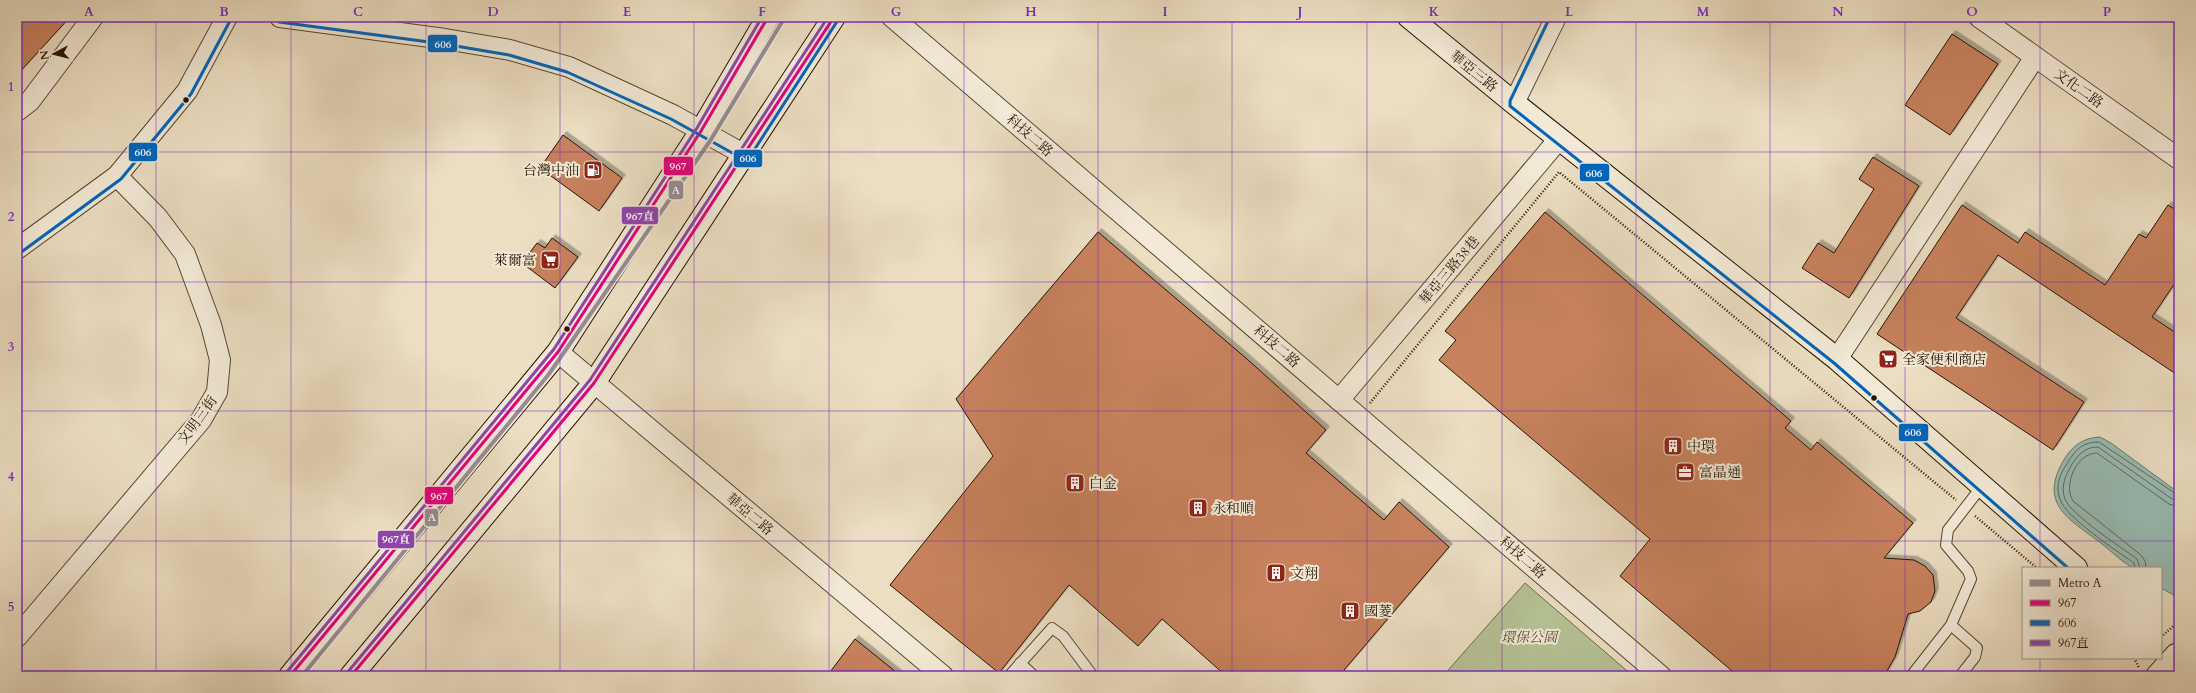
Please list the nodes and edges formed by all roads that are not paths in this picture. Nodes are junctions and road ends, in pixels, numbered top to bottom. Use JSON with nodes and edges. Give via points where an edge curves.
{"nodes":[{"id":1,"x":93,"y":17,"type":"edge"},
{"id":2,"x":228,"y":17,"type":"edge"},
{"id":3,"x":280,"y":17,"type":"edge"},
{"id":4,"x":768,"y":17,"type":"edge"},
{"id":5,"x":834,"y":17,"type":"edge"},
{"id":6,"x":892,"y":17,"type":"edge"},
{"id":7,"x":1409,"y":17,"type":"edge"},
{"id":8,"x":1556,"y":17,"type":"edge"},
{"id":9,"x":1979,"y":17,"type":"edge"},
{"id":10,"x":2035,"y":57,"type":"junction"},
{"id":11,"x":1514,"y":103,"type":"junction"},
{"id":12,"x":17,"y":111,"type":"edge"},
{"id":13,"x":701,"y":131,"type":"junction"},
{"id":14,"x":1559,"y":139,"type":"junction"},
{"id":15,"x":745,"y":155,"type":"junction"},
{"id":16,"x":2179,"y":159,"type":"edge"},
{"id":17,"x":118,"y":176,"type":"junction"},
{"id":18,"x":17,"y":249,"type":"edge"},
{"id":19,"x":558,"y":352,"type":"junction"},
{"id":20,"x":1838,"y":359,"type":"junction"},
{"id":21,"x":594,"y":384,"type":"junction"},
{"id":22,"x":1339,"y":400,"type":"junction"},
{"id":23,"x":1982,"y":486,"type":"junction"},
{"id":24,"x":2075,"y":567,"type":"edge"},
{"id":25,"x":1951,"y":625,"type":"junction"},
{"id":26,"x":17,"y":637,"type":"edge"},
{"id":27,"x":2174,"y":652,"type":"edge"},
{"id":28,"x":1020,"y":663,"type":"junction"},
{"id":29,"x":2148,"y":673,"type":"edge"},
{"id":30,"x":290,"y":676,"type":"edge"},
{"id":31,"x":351,"y":676,"type":"edge"},
{"id":32,"x":943,"y":676,"type":"edge"},
{"id":33,"x":1009,"y":676,"type":"edge"},
{"id":34,"x":1034,"y":676,"type":"edge"},
{"id":35,"x":1093,"y":676,"type":"edge"},
{"id":36,"x":1661,"y":676,"type":"edge"},
{"id":37,"x":1911,"y":676,"type":"edge"},
{"id":38,"x":1960,"y":676,"type":"edge"}],
"edges":[{"from":1,"to":12,"type":"street","via":[[30,101]]},
{"from":2,"to":17,"type":"street","via":[[187,91]]},
{"from":3,"to":13,"type":"street","via":[[510,50],[569,67],[673,115]]},
{"from":4,"to":13,"type":"street"},
{"from":5,"to":15,"type":"street"},
{"from":6,"to":22,"type":"street","name":"科技二路"},
{"from":7,"to":11,"type":"street","name":"華亞三路"},
{"from":8,"to":11,"type":"street"},
{"from":9,"to":10,"type":"street","name":"文化二路"},
{"from":10,"to":16,"type":"street","name":"文化二路"},
{"from":10,"to":20,"type":"street"},
{"from":11,"to":14,"type":"street","name":"華亞三路"},
{"from":13,"to":15,"type":"street"},
{"from":13,"to":19,"type":"street"},
{"from":14,"to":20,"type":"street","name":"華亞三路"},
{"from":14,"to":22,"type":"street","name":"華亞三路38巷"},
{"from":15,"to":21,"type":"street"},
{"from":17,"to":18,"type":"street"},
{"from":17,"to":26,"type":"street","name":"文明三街","via":[[158,218],[185,254],[212,325],[220,360],[217,392],[201,420]]},
{"from":19,"to":21,"type":"street","name":"華亞二路"},
{"from":19,"to":30,"type":"street"},
{"from":20,"to":23,"type":"street","name":"華亞三路"},
{"from":21,"to":31,"type":"street"},
{"from":21,"to":32,"type":"street","name":"華亞二路"},
{"from":22,"to":36,"type":"street","name":"科技二路"},
{"from":23,"to":24,"type":"street","name":"華亞三路"},
{"from":23,"to":25,"type":"lane","via":[[1948,530],[1946,545],[1968,571],[1971,579]]},
{"from":25,"to":37,"type":"lane"},
{"from":25,"to":38,"type":"lane","via":[[1977,648],[1975,657]]},
{"from":27,"to":29,"type":"street"},
{"from":28,"to":33,"type":"lane"},
{"from":28,"to":34,"type":"lane"},
{"from":28,"to":35,"type":"lane","via":[[1052,628],[1063,636]]}]}
